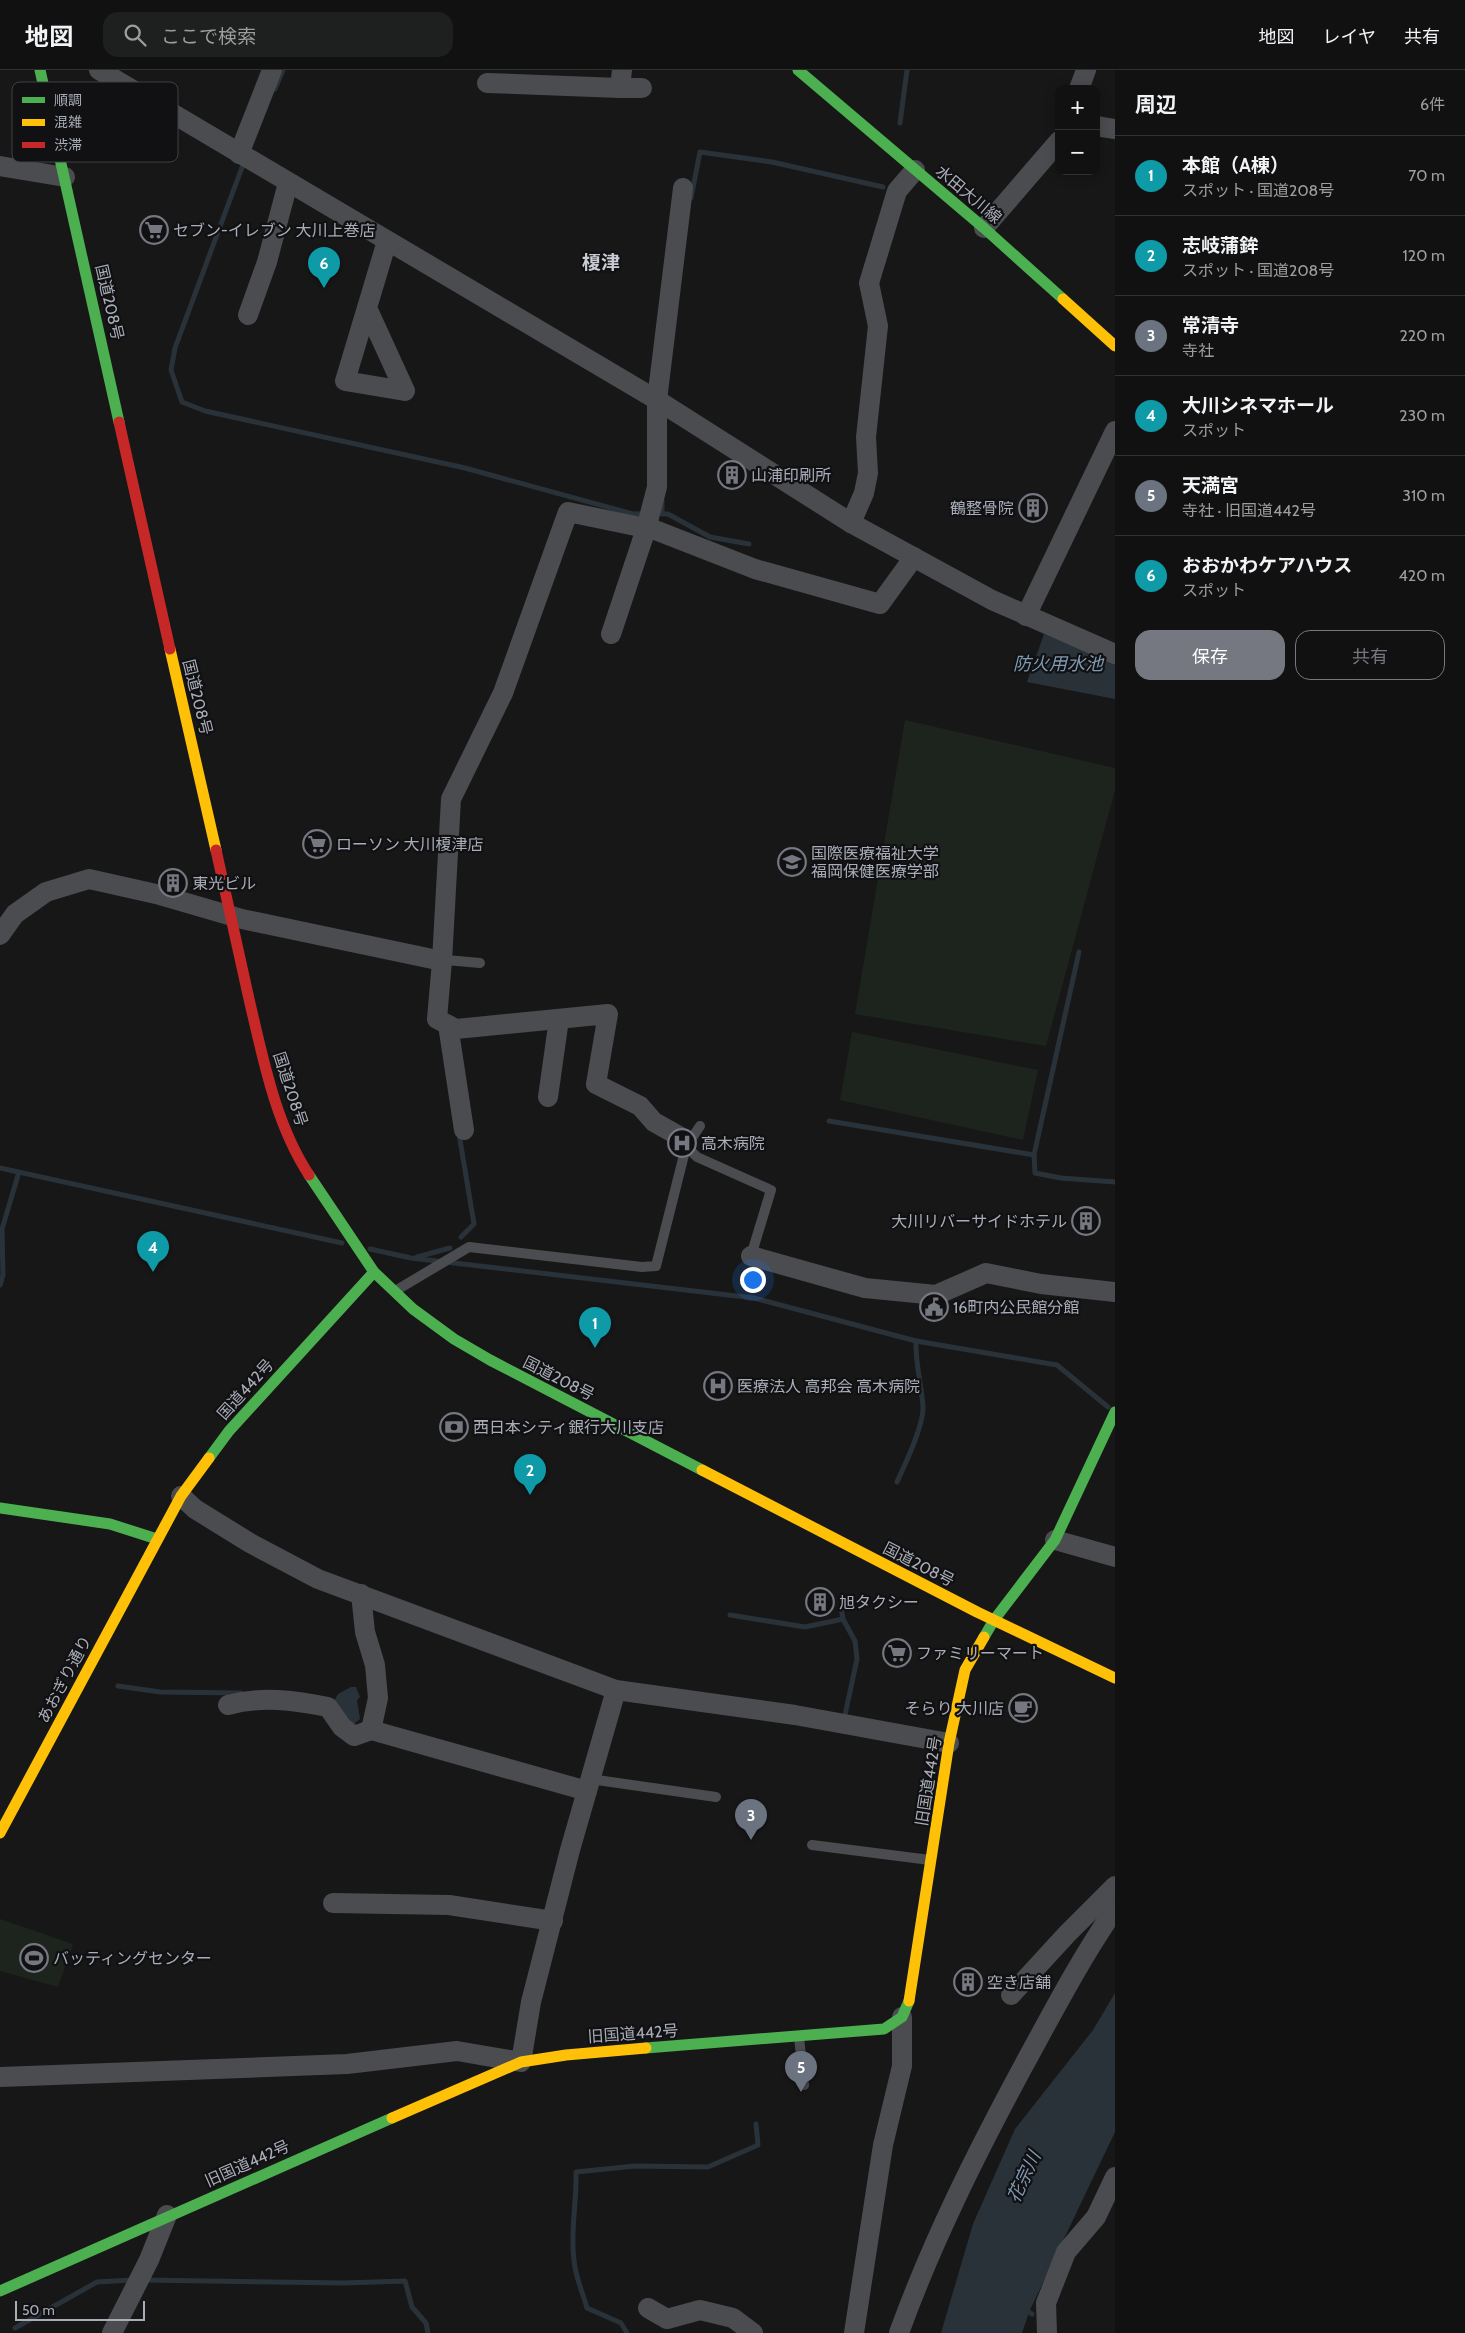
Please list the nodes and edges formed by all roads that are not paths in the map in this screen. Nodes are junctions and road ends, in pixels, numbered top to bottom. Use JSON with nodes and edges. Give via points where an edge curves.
{"nodes":[{"id":1,"x":99,"y":70,"type":"edge"},
{"id":2,"x":272,"y":70,"type":"edge"},
{"id":3,"x":798,"y":70,"type":"edge"},
{"id":4,"x":1086,"y":70,"type":"edge"},
{"id":5,"x":621,"y":79,"type":"edge"},
{"id":6,"x":119,"y":82,"type":"edge"},
{"id":7,"x":487,"y":83,"type":"dead end"},
{"id":8,"x":1080,"y":85,"type":"edge"},
{"id":9,"x":642,"y":88,"type":"dead end"},
{"id":10,"x":178,"y":117,"type":"edge"},
{"id":11,"x":1100,"y":127,"type":"edge"},
{"id":12,"x":1115,"y":129,"type":"edge"},
{"id":13,"x":1055,"y":147,"type":"edge"},
{"id":14,"x":246,"y":157,"type":"junction"},
{"id":15,"x":61,"y":162,"type":"edge"},
{"id":16,"x":0,"y":166,"type":"edge"},
{"id":17,"x":915,"y":170,"type":"junction"},
{"id":18,"x":65,"y":177,"type":"junction"},
{"id":19,"x":288,"y":182,"type":"junction"},
{"id":20,"x":683,"y":188,"type":"dead end"},
{"id":21,"x":984,"y":228,"type":"junction"},
{"id":22,"x":387,"y":241,"type":"junction"},
{"id":23,"x":367,"y":308,"type":"dead end"},
{"id":24,"x":248,"y":315,"type":"dead end"},
{"id":25,"x":1115,"y":346,"type":"edge"},
{"id":26,"x":657,"y":400,"type":"junction"},
{"id":27,"x":1115,"y":431,"type":"edge"},
{"id":28,"x":852,"y":523,"type":"junction"},
{"id":29,"x":646,"y":529,"type":"junction"},
{"id":30,"x":914,"y":557,"type":"junction"},
{"id":31,"x":1026,"y":616,"type":"junction"},
{"id":32,"x":610,"y":634,"type":"dead end"},
{"id":33,"x":1115,"y":654,"type":"edge"},
{"id":34,"x":230,"y":916,"type":"junction"},
{"id":35,"x":0,"y":935,"type":"edge"},
{"id":36,"x":444,"y":960,"type":"junction"},
{"id":37,"x":480,"y":963,"type":"dead end"},
{"id":38,"x":559,"y":1019,"type":"junction"},
{"id":39,"x":448,"y":1025,"type":"junction"},
{"id":40,"x":548,"y":1097,"type":"dead end"},
{"id":41,"x":700,"y":1126,"type":"dead end"},
{"id":42,"x":464,"y":1130,"type":"dead end"},
{"id":43,"x":682,"y":1142,"type":"junction"},
{"id":44,"x":751,"y":1256,"type":"joint"},
{"id":45,"x":371,"y":1268,"type":"junction"},
{"id":46,"x":394,"y":1291,"type":"junction"},
{"id":47,"x":1115,"y":1292,"type":"edge"},
{"id":48,"x":1112,"y":1417,"type":"edge"},
{"id":49,"x":181,"y":1496,"type":"junction"},
{"id":50,"x":0,"y":1508,"type":"edge"},
{"id":51,"x":157,"y":1539,"type":"junction"},
{"id":52,"x":1055,"y":1540,"type":"junction"},
{"id":53,"x":1115,"y":1557,"type":"edge"},
{"id":54,"x":361,"y":1594,"type":"junction"},
{"id":55,"x":994,"y":1620,"type":"junction"},
{"id":56,"x":1115,"y":1678,"type":"edge"},
{"id":57,"x":616,"y":1690,"type":"junction"},
{"id":58,"x":228,"y":1705,"type":"dead end"},
{"id":59,"x":371,"y":1730,"type":"junction"},
{"id":60,"x":949,"y":1743,"type":"junction"},
{"id":61,"x":588,"y":1785,"type":"junction"},
{"id":62,"x":716,"y":1797,"type":"dead end"},
{"id":63,"x":0,"y":1834,"type":"edge"},
{"id":64,"x":812,"y":1846,"type":"dead end"},
{"id":65,"x":931,"y":1861,"type":"junction"},
{"id":66,"x":1115,"y":1886,"type":"edge"},
{"id":67,"x":333,"y":1903,"type":"dead end"},
{"id":68,"x":1115,"y":1909,"type":"edge"},
{"id":69,"x":553,"y":1921,"type":"junction"},
{"id":70,"x":1011,"y":1995,"type":"dead end"},
{"id":71,"x":902,"y":2017,"type":"junction"},
{"id":72,"x":799,"y":2036,"type":"junction"},
{"id":73,"x":521,"y":2062,"type":"junction"},
{"id":74,"x":0,"y":2077,"type":"edge"},
{"id":75,"x":804,"y":2085,"type":"dead end"},
{"id":76,"x":1115,"y":2177,"type":"edge"},
{"id":77,"x":167,"y":2215,"type":"junction"},
{"id":78,"x":0,"y":2291,"type":"edge"},
{"id":79,"x":1046,"y":2302,"type":"junction"},
{"id":80,"x":648,"y":2308,"type":"dead end"},
{"id":81,"x":742,"y":2330,"type":"edge"},
{"id":82,"x":112,"y":2333,"type":"edge"},
{"id":83,"x":854,"y":2333,"type":"edge"},
{"id":84,"x":899,"y":2333,"type":"edge"},
{"id":85,"x":1034,"y":2333,"type":"edge"},
{"id":86,"x":1047,"y":2333,"type":"edge"}],
"edges":[{"from":1,"to":6,"type":"street"},
{"from":2,"to":14,"type":"street"},
{"from":3,"to":17,"type":"main road","name":"水田大川線"},
{"from":4,"to":8,"type":"street"},
{"from":5,"to":7,"type":"street"},
{"from":5,"to":9,"type":"street"},
{"from":10,"to":14,"type":"street"},
{"from":11,"to":12,"type":"street"},
{"from":13,"to":21,"type":"street"},
{"from":14,"to":19,"type":"street"},
{"from":15,"to":18,"type":"main road","name":"国道208号"},
{"from":16,"to":18,"type":"street"},
{"from":17,"to":21,"type":"main road","name":"水田大川線"},
{"from":17,"to":28,"type":"street","via":[[897,191],[870,275],[878,326],[866,437],[868,472]]},
{"from":18,"to":34,"type":"main road","name":"国道208号"},
{"from":19,"to":22,"type":"street"},
{"from":19,"to":24,"type":"street","via":[[268,262]]},
{"from":20,"to":26,"type":"street"},
{"from":21,"to":25,"type":"main road","name":"水田大川線"},
{"from":22,"to":23,"type":"street"},
{"from":22,"to":26,"type":"street"},
{"from":26,"to":28,"type":"street"},
{"from":26,"to":29,"type":"street","via":[[657,487]]},
{"from":27,"to":31,"type":"street"},
{"from":28,"to":30,"type":"street"},
{"from":29,"to":30,"type":"street","via":[[755,569],[880,604]]},
{"from":29,"to":32,"type":"street"},
{"from":29,"to":36,"type":"street","via":[[568,512],[503,693],[452,799]]},
{"from":30,"to":31,"type":"street"},
{"from":31,"to":33,"type":"street"},
{"from":34,"to":35,"type":"street","via":[[89,879],[46,892],[15,914]]},
{"from":34,"to":36,"type":"street"},
{"from":34,"to":45,"type":"main road","name":"国道208号","via":[[263,1060],[298,1160]]},
{"from":36,"to":37,"type":"lane"},
{"from":36,"to":39,"type":"street","via":[[437,1019]]},
{"from":38,"to":39,"type":"street","via":[[456,1029]]},
{"from":38,"to":40,"type":"street"},
{"from":38,"to":43,"type":"street","via":[[608,1014],[596,1084],[640,1106],[654,1122]]},
{"from":39,"to":42,"type":"street"},
{"from":41,"to":43,"type":"lane"},
{"from":43,"to":44,"type":"lane","via":[[697,1157],[771,1190]]},
{"from":43,"to":46,"type":"lane","via":[[656,1266],[469,1247]]},
{"from":44,"to":47,"type":"street","via":[[865,1288],[902,1292],[936,1295],[986,1273],[1041,1284]]},
{"from":45,"to":46,"type":"main road","name":"国道208号"},
{"from":45,"to":49,"type":"main road","name":"国道442号","via":[[230,1430]]},
{"from":46,"to":55,"type":"main road","name":"国道208号","via":[[454,1339],[490,1360]]},
{"from":48,"to":52,"type":"main road","name":"旧国道442号"},
{"from":49,"to":51,"type":"main road","name":"国道442号"},
{"from":49,"to":54,"type":"street","via":[[195,1509],[250,1543],[318,1579]]},
{"from":50,"to":51,"type":"main road","via":[[110,1524]]},
{"from":51,"to":63,"type":"main road","name":"あおぎり通り"},
{"from":52,"to":53,"type":"street"},
{"from":52,"to":55,"type":"main road","name":"旧国道442号"},
{"from":54,"to":57,"type":"street"},
{"from":54,"to":59,"type":"street","via":[[378,1698]]},
{"from":55,"to":56,"type":"main road","name":"国道208号"},
{"from":55,"to":60,"type":"main road","name":"旧国道442号","via":[[965,1670]]},
{"from":57,"to":60,"type":"street","via":[[795,1715]]},
{"from":57,"to":61,"type":"street"},
{"from":58,"to":59,"type":"street","via":[[252,1699],[292,1700],[328,1708],[342,1727],[354,1736]]},
{"from":59,"to":61,"type":"street"},
{"from":60,"to":65,"type":"main road","name":"旧国道442号"},
{"from":61,"to":62,"type":"lane"},
{"from":61,"to":69,"type":"street"},
{"from":64,"to":65,"type":"lane"},
{"from":65,"to":71,"type":"main road","name":"旧国道442号","via":[[910,1996]]},
{"from":66,"to":70,"type":"street"},
{"from":67,"to":69,"type":"street","via":[[449,1905]]},
{"from":68,"to":84,"type":"street","via":[[1085,1952],[988,2131],[920,2276]]},
{"from":69,"to":73,"type":"street","via":[[531,2002]]},
{"from":71,"to":72,"type":"main road","name":"旧国道442号","via":[[884,2029]]},
{"from":71,"to":83,"type":"street","via":[[902,2066],[883,2145]]},
{"from":72,"to":73,"type":"main road","name":"旧国道442号","via":[[566,2055]]},
{"from":72,"to":75,"type":"lane"},
{"from":73,"to":74,"type":"street","via":[[457,2051],[347,2064]]},
{"from":73,"to":77,"type":"main road","name":"旧国道442号"},
{"from":76,"to":79,"type":"street","via":[[1096,2216],[1066,2252]]},
{"from":77,"to":78,"type":"main road","name":"旧国道442号"},
{"from":77,"to":82,"type":"street","via":[[149,2260]]},
{"from":79,"to":85,"type":"street"},
{"from":79,"to":86,"type":"street"},
{"from":80,"to":81,"type":"street","via":[[667,2318],[700,2310],[733,2318]]}]}
